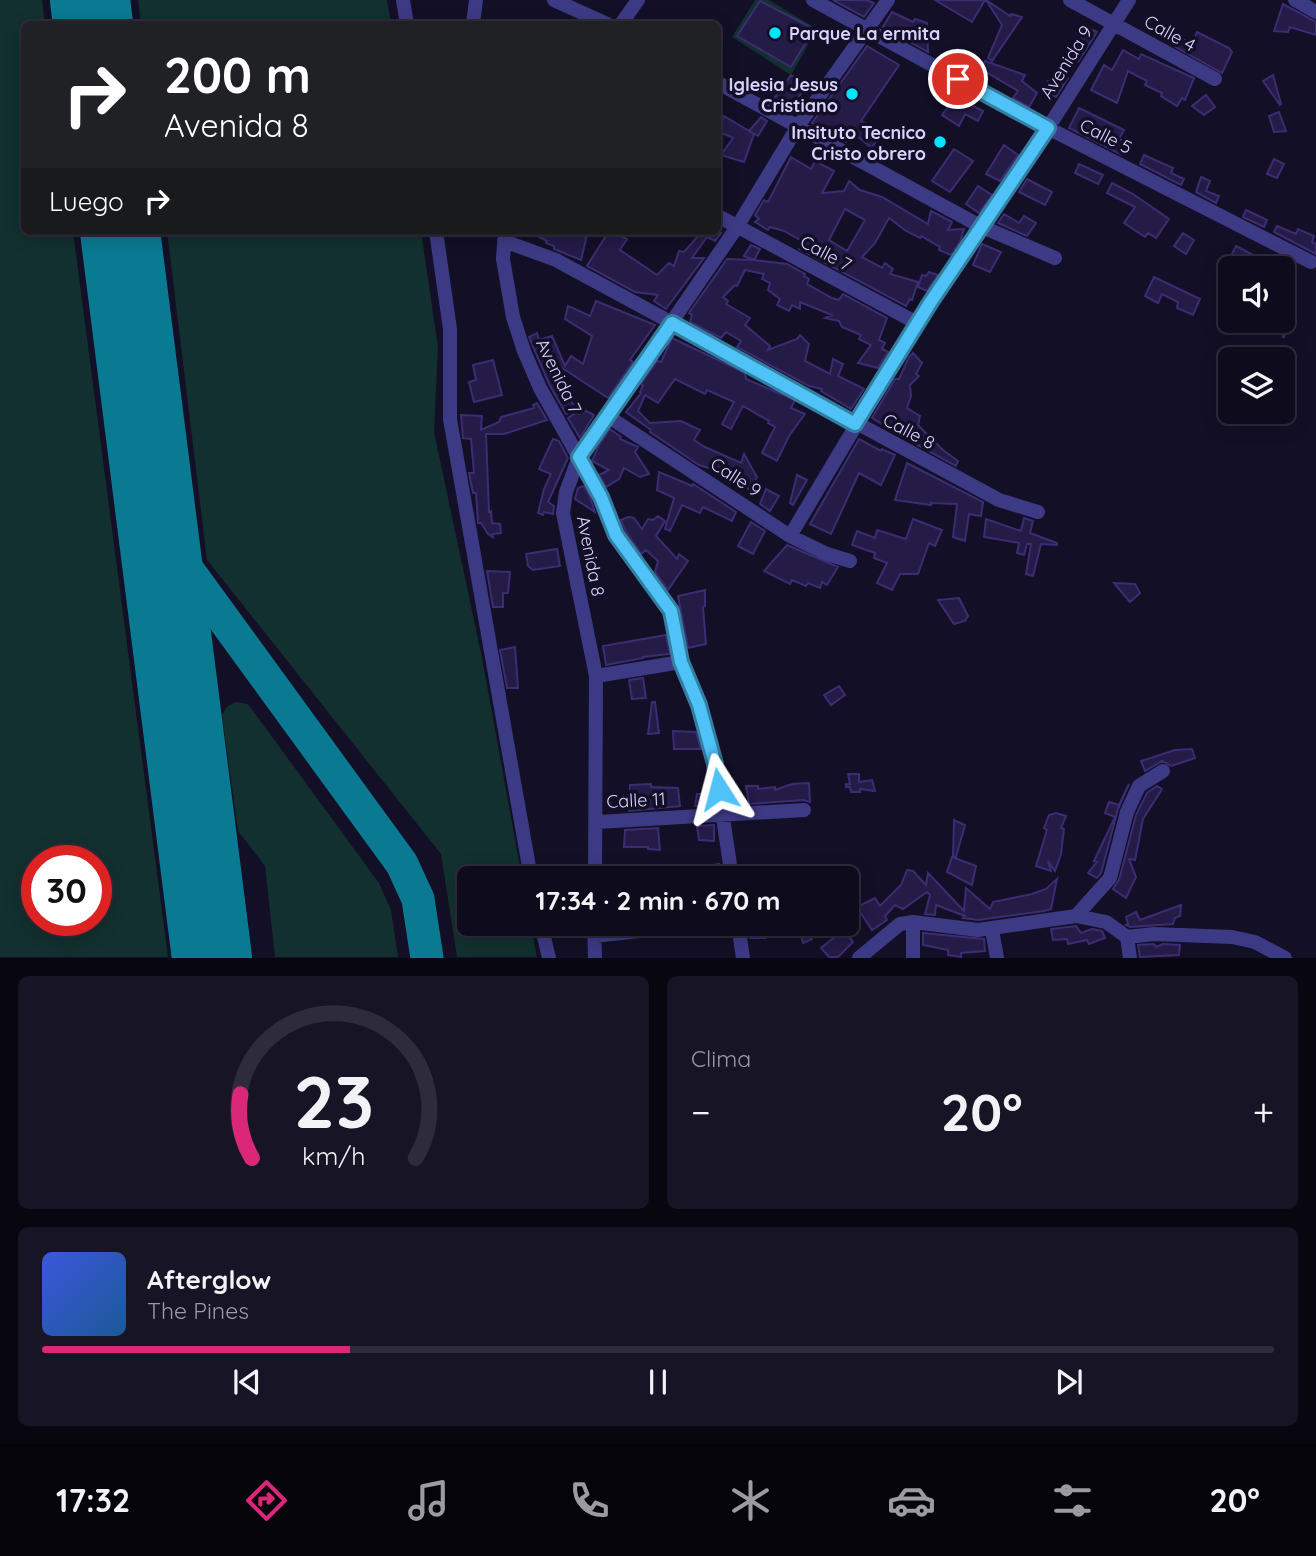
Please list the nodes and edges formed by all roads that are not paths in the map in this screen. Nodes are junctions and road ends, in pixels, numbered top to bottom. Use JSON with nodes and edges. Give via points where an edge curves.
{"nodes":[{"id":1,"x":404,"y":0,"type":"edge"},
{"id":2,"x":476,"y":0,"type":"edge"},
{"id":3,"x":554,"y":0,"type":"edge"},
{"id":4,"x":638,"y":0,"type":"edge"},
{"id":5,"x":813,"y":0,"type":"edge"},
{"id":6,"x":888,"y":0,"type":"edge"},
{"id":7,"x":1070,"y":0,"type":"edge"},
{"id":8,"x":1129,"y":0,"type":"edge"},
{"id":9,"x":1294,"y":0,"type":"edge"},
{"id":10,"x":1316,"y":12,"type":"edge"},
{"id":11,"x":407,"y":21,"type":"edge"},
{"id":12,"x":473,"y":21,"type":"edge"},
{"id":13,"x":600,"y":21,"type":"edge"},
{"id":14,"x":623,"y":21,"type":"edge"},
{"id":15,"x":1113,"y":23,"type":"junction"},
{"id":16,"x":868,"y":30,"type":"junction"},
{"id":17,"x":1216,"y":79,"type":"dead end"},
{"id":18,"x":721,"y":85,"type":"edge"},
{"id":19,"x":797,"y":126,"type":"junction"},
{"id":20,"x":1048,"y":128,"type":"junction"},
{"id":21,"x":721,"y":218,"type":"edge"},
{"id":22,"x":981,"y":226,"type":"junction"},
{"id":23,"x":737,"y":227,"type":"junction"},
{"id":24,"x":437,"y":235,"type":"edge"},
{"id":25,"x":505,"y":236,"type":"edge"},
{"id":26,"x":1055,"y":258,"type":"dead end"},
{"id":27,"x":1311,"y":262,"type":"dead end"},
{"id":28,"x":672,"y":323,"type":"junction"},
{"id":29,"x":917,"y":323,"type":"junction"},
{"id":30,"x":606,"y":415,"type":"junction"},
{"id":31,"x":855,"y":424,"type":"junction"},
{"id":32,"x":579,"y":457,"type":"junction"},
{"id":33,"x":1038,"y":512,"type":"dead end"},
{"id":34,"x":790,"y":536,"type":"junction"},
{"id":35,"x":850,"y":561,"type":"dead end"},
{"id":36,"x":681,"y":662,"type":"junction"},
{"id":37,"x":596,"y":676,"type":"junction"},
{"id":38,"x":1163,"y":771,"type":"dead end"},
{"id":39,"x":804,"y":810,"type":"dead end"},
{"id":40,"x":722,"y":815,"type":"junction"},
{"id":41,"x":597,"y":822,"type":"junction"},
{"id":42,"x":529,"y":866,"type":"edge"},
{"id":43,"x":595,"y":866,"type":"edge"},
{"id":44,"x":730,"y":866,"type":"edge"},
{"id":45,"x":1076,"y":916,"type":"junction"},
{"id":46,"x":913,"y":922,"type":"junction"},
{"id":47,"x":992,"y":930,"type":"junction"},
{"id":48,"x":544,"y":936,"type":"edge"},
{"id":49,"x":594,"y":936,"type":"edge"},
{"id":50,"x":740,"y":936,"type":"edge"},
{"id":51,"x":1127,"y":937,"type":"junction"},
{"id":52,"x":549,"y":957,"type":"edge"},
{"id":53,"x":595,"y":957,"type":"edge"},
{"id":54,"x":743,"y":957,"type":"edge"},
{"id":55,"x":859,"y":957,"type":"edge"},
{"id":56,"x":913,"y":957,"type":"edge"},
{"id":57,"x":997,"y":957,"type":"edge"},
{"id":58,"x":1130,"y":957,"type":"edge"},
{"id":59,"x":1285,"y":957,"type":"edge"}],
"edges":[{"from":1,"to":11,"type":"street"},
{"from":2,"to":12,"type":"street"},
{"from":3,"to":13,"type":"street"},
{"from":4,"to":14,"type":"street"},
{"from":5,"to":16,"type":"street","name":"Calle 5"},
{"from":6,"to":16,"type":"street","name":"Avenida 8"},
{"from":7,"to":15,"type":"street","name":"Calle 4"},
{"from":8,"to":15,"type":"street","name":"Avenida 9"},
{"from":9,"to":10,"type":"street"},
{"from":15,"to":17,"type":"street","name":"Calle 4"},
{"from":15,"to":20,"type":"street","name":"Avenida 9"},
{"from":16,"to":19,"type":"street","name":"Avenida 8"},
{"from":16,"to":20,"type":"street","name":"Calle 5"},
{"from":18,"to":19,"type":"street"},
{"from":19,"to":22,"type":"street"},
{"from":19,"to":23,"type":"street","name":"Avenida 8"},
{"from":20,"to":22,"type":"street","name":"Avenida 9"},
{"from":20,"to":27,"type":"street","name":"Calle 5"},
{"from":21,"to":23,"type":"street","name":"Calle 7"},
{"from":22,"to":26,"type":"street"},
{"from":22,"to":29,"type":"street","name":"Avenida 9"},
{"from":23,"to":28,"type":"street","name":"Avenida 8"},
{"from":23,"to":29,"type":"street","name":"Calle 7"},
{"from":24,"to":42,"type":"street","via":[[450,329],[450,419]]},
{"from":25,"to":28,"type":"street","name":"Calle 8"},
{"from":25,"to":32,"type":"street","name":"Avenida 7","via":[[506,283],[524,351]]},
{"from":28,"to":30,"type":"street","name":"Avenida 8"},
{"from":28,"to":31,"type":"street","name":"Calle 8"},
{"from":29,"to":31,"type":"street","name":"Avenida 9"},
{"from":30,"to":32,"type":"street","name":"Avenida 8"},
{"from":30,"to":34,"type":"street","name":"Calle 9"},
{"from":31,"to":33,"type":"street","name":"Calle 8","via":[[999,500]]},
{"from":31,"to":34,"type":"street","name":"Avenida 9"},
{"from":32,"to":36,"type":"street","name":"Avenida 7","via":[[616,535],[671,611]]},
{"from":32,"to":37,"type":"street","name":"Avenida 8","via":[[565,492],[563,513]]},
{"from":34,"to":35,"type":"street","name":"Calle 9"},
{"from":36,"to":37,"type":"street"},
{"from":36,"to":40,"type":"street","name":"Avenida 7","via":[[715,764]]},
{"from":37,"to":41,"type":"street","name":"Avenida 8"},
{"from":38,"to":45,"type":"street","via":[[1139,786],[1127,812],[1110,878]]},
{"from":39,"to":40,"type":"street","name":"Calle 11"},
{"from":40,"to":41,"type":"street","name":"Calle 11"},
{"from":40,"to":44,"type":"street","name":"Avenida 7"},
{"from":41,"to":43,"type":"street","name":"Avenida 8"},
{"from":45,"to":47,"type":"street"},
{"from":45,"to":51,"type":"street","via":[[1106,922]]},
{"from":46,"to":47,"type":"street"},
{"from":46,"to":55,"type":"street","via":[[900,924]]},
{"from":46,"to":56,"type":"street"},
{"from":47,"to":57,"type":"street"},
{"from":48,"to":52,"type":"street"},
{"from":49,"to":53,"type":"street"},
{"from":50,"to":54,"type":"street"},
{"from":51,"to":58,"type":"street"},
{"from":51,"to":59,"type":"street","via":[[1232,937]]}]}
